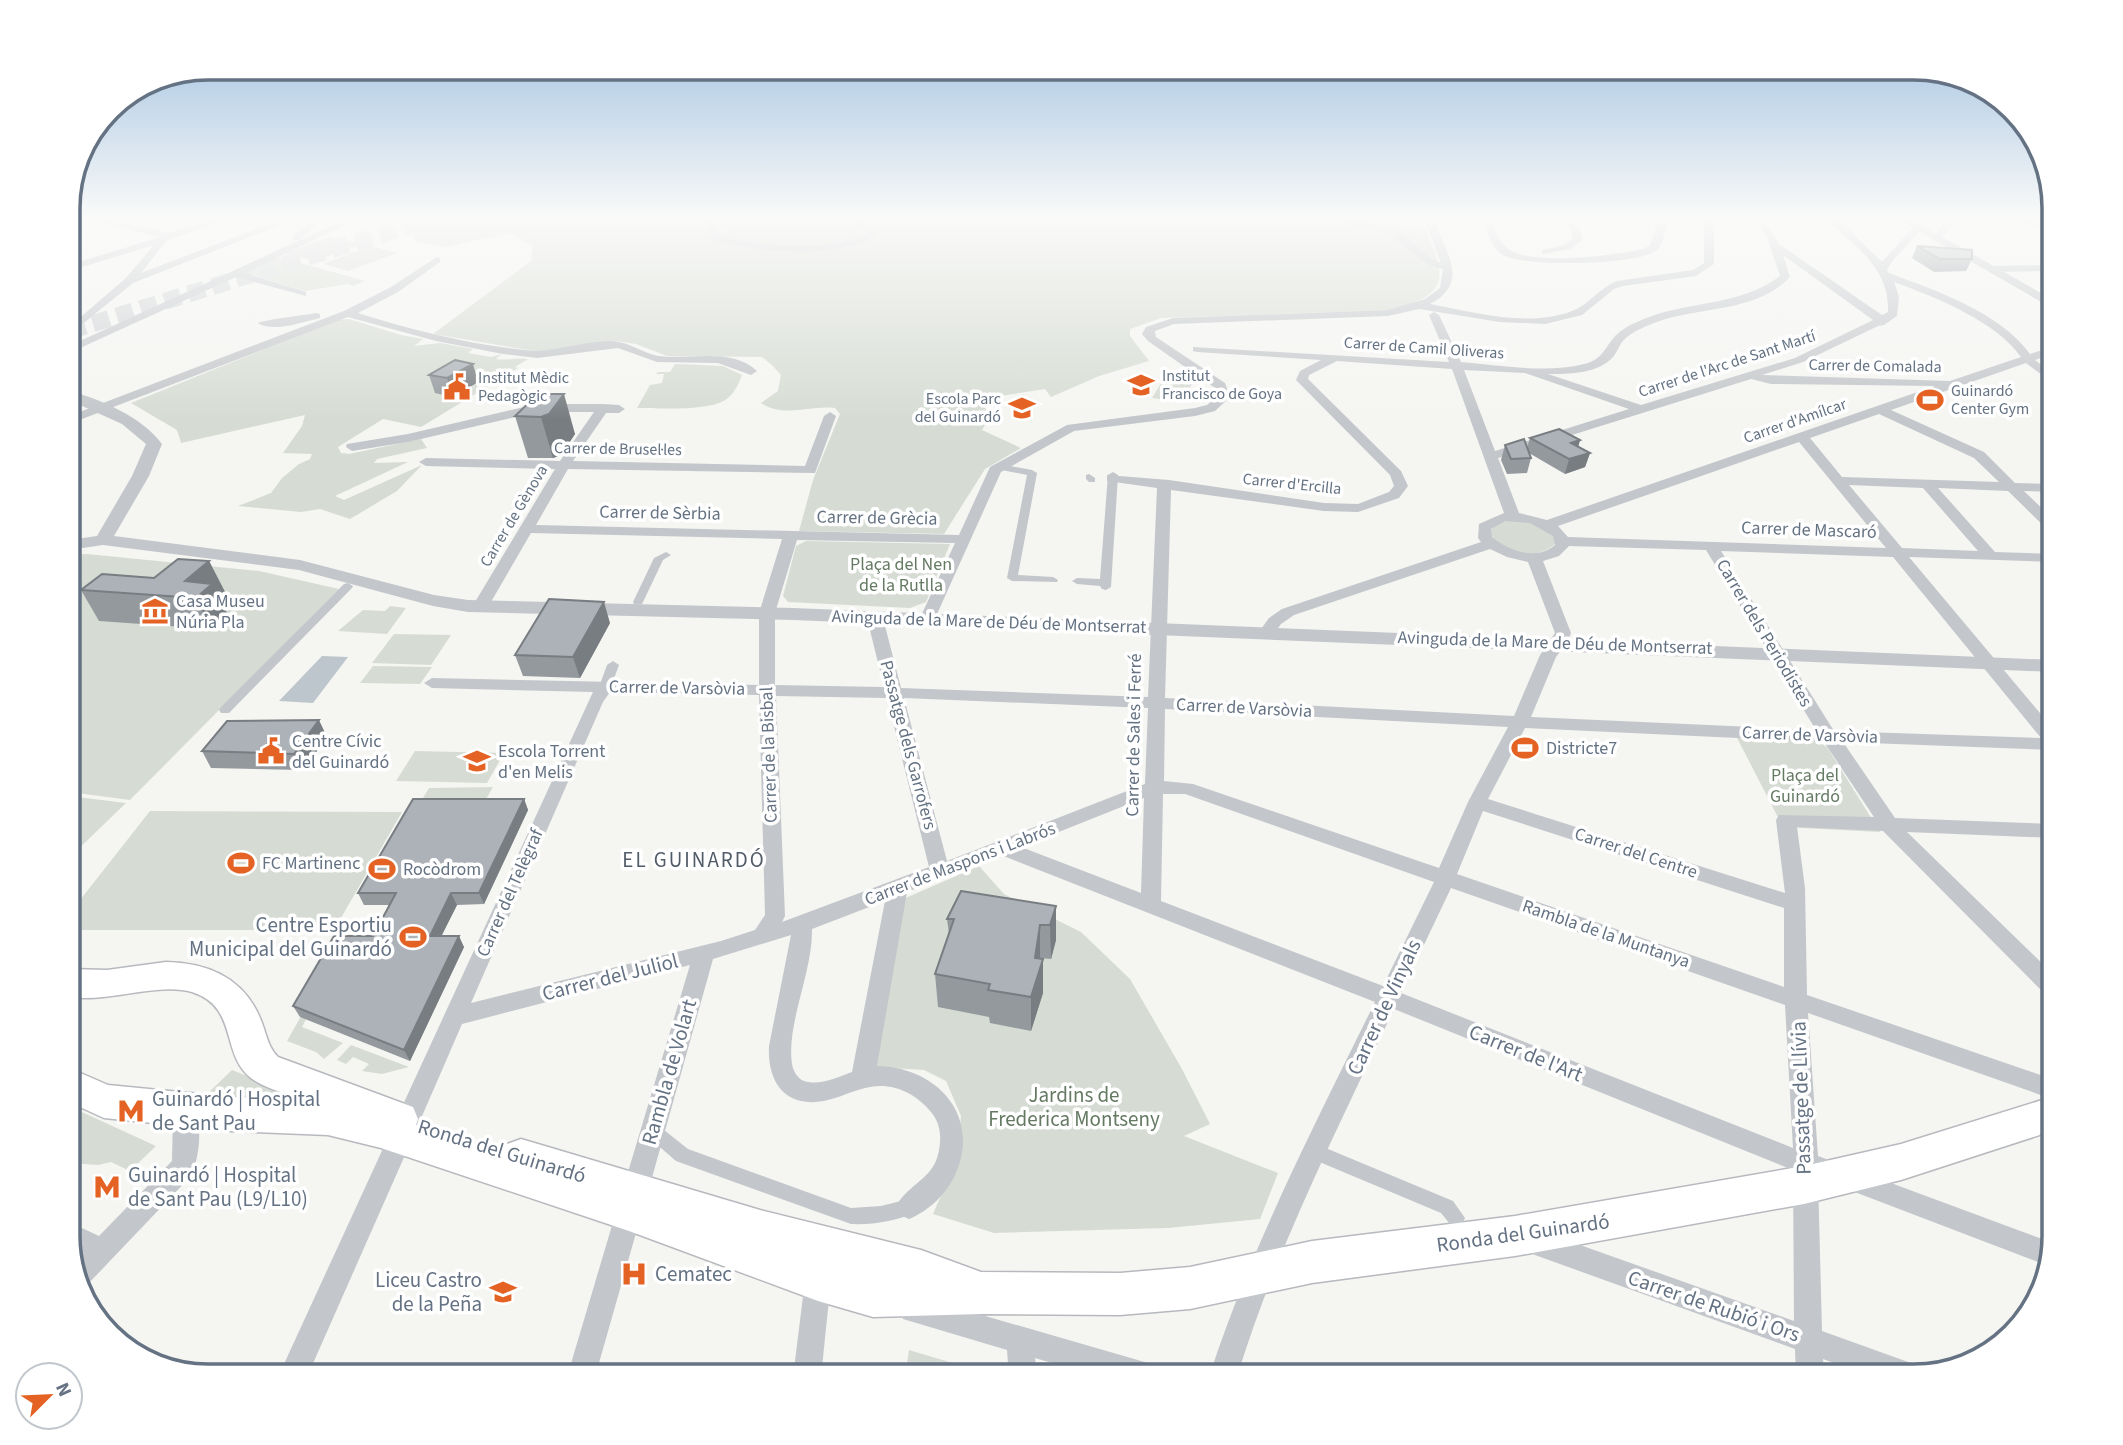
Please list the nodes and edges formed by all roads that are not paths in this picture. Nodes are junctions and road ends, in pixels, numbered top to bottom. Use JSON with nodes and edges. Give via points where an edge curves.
{"nodes":[{"id":1,"x":124,"y":285,"type":"edge"},
{"id":2,"x":209,"y":285,"type":"edge"},
{"id":3,"x":273,"y":285,"type":"edge"},
{"id":4,"x":402,"y":285,"type":"edge"},
{"id":5,"x":1446,"y":285,"type":"edge"},
{"id":6,"x":1620,"y":285,"type":"edge"},
{"id":7,"x":1773,"y":285,"type":"edge"},
{"id":8,"x":1833,"y":285,"type":"edge"},
{"id":9,"x":1889,"y":285,"type":"edge"},
{"id":10,"x":1913,"y":285,"type":"edge"},
{"id":11,"x":2019,"y":285,"type":"edge"},
{"id":12,"x":302,"y":294,"type":"dead end"},
{"id":13,"x":2042,"y":298,"type":"edge"},
{"id":14,"x":1420,"y":306,"type":"junction"},
{"id":15,"x":348,"y":313,"type":"junction"},
{"id":16,"x":333,"y":315,"type":"dead end"},
{"id":17,"x":1434,"y":315,"type":"dead end"},
{"id":18,"x":81,"y":322,"type":"edge"},
{"id":19,"x":263,"y":323,"type":"dead end"},
{"id":20,"x":1880,"y":323,"type":"junction"},
{"id":21,"x":81,"y":344,"type":"edge"},
{"id":22,"x":1197,"y":349,"type":"dead end"},
{"id":23,"x":2042,"y":354,"type":"edge"},
{"id":24,"x":1335,"y":358,"type":"junction"},
{"id":25,"x":2028,"y":359,"type":"junction"},
{"id":26,"x":1457,"y":366,"type":"junction"},
{"id":27,"x":1526,"y":370,"type":"junction"},
{"id":28,"x":751,"y":371,"type":"dead end"},
{"id":29,"x":2042,"y":371,"type":"edge"},
{"id":30,"x":1753,"y":376,"type":"junction"},
{"id":31,"x":1955,"y":383,"type":"junction"},
{"id":32,"x":81,"y":391,"type":"edge"},
{"id":33,"x":81,"y":401,"type":"edge"},
{"id":34,"x":102,"y":408,"type":"junction"},
{"id":35,"x":603,"y":408,"type":"junction"},
{"id":36,"x":619,"y":409,"type":"dead end"},
{"id":37,"x":1643,"y":410,"type":"junction"},
{"id":38,"x":1881,"y":410,"type":"junction"},
{"id":39,"x":81,"y":415,"type":"edge"},
{"id":40,"x":830,"y":416,"type":"dead end"},
{"id":41,"x":1803,"y":438,"type":"junction"},
{"id":42,"x":352,"y":447,"type":"dead end"},
{"id":43,"x":1489,"y":457,"type":"junction"},
{"id":44,"x":426,"y":462,"type":"dead end"},
{"id":45,"x":564,"y":465,"type":"junction"},
{"id":46,"x":1000,"y":467,"type":"junction"},
{"id":47,"x":1113,"y":477,"type":"joint"},
{"id":48,"x":1838,"y":481,"type":"junction"},
{"id":49,"x":1926,"y":483,"type":"junction"},
{"id":50,"x":1169,"y":484,"type":"junction"},
{"id":51,"x":2012,"y":486,"type":"junction"},
{"id":52,"x":2042,"y":487,"type":"edge"},
{"id":53,"x":2042,"y":516,"type":"edge"},
{"id":54,"x":1513,"y":517,"type":"junction"},
{"id":55,"x":1547,"y":525,"type":"junction"},
{"id":56,"x":527,"y":529,"type":"junction"},
{"id":57,"x":791,"y":536,"type":"junction"},
{"id":58,"x":961,"y":539,"type":"junction"},
{"id":59,"x":103,"y":540,"type":"junction"},
{"id":60,"x":1562,"y":541,"type":"junction"},
{"id":61,"x":81,"y":543,"type":"edge"},
{"id":62,"x":1491,"y":544,"type":"junction"},
{"id":63,"x":1711,"y":546,"type":"junction"},
{"id":64,"x":1895,"y":552,"type":"junction"},
{"id":65,"x":666,"y":555,"type":"dead end"},
{"id":66,"x":1990,"y":555,"type":"junction"},
{"id":67,"x":2042,"y":557,"type":"edge"},
{"id":68,"x":1534,"y":558,"type":"junction"},
{"id":69,"x":1053,"y":580,"type":"dead end"},
{"id":70,"x":1077,"y":581,"type":"dead end"},
{"id":71,"x":1105,"y":585,"type":"joint"},
{"id":72,"x":348,"y":586,"type":"dead end"},
{"id":73,"x":638,"y":603,"type":"dead end"},
{"id":74,"x":480,"y":607,"type":"junction"},
{"id":75,"x":767,"y":613,"type":"junction"},
{"id":76,"x":875,"y":618,"type":"junction"},
{"id":77,"x":927,"y":620,"type":"junction"},
{"id":78,"x":1158,"y":629,"type":"junction"},
{"id":79,"x":1267,"y":632,"type":"junction"},
{"id":80,"x":1559,"y":643,"type":"junction"},
{"id":81,"x":1776,"y":653,"type":"junction"},
{"id":82,"x":1986,"y":663,"type":"junction"},
{"id":83,"x":613,"y":665,"type":"dead end"},
{"id":84,"x":2042,"y":665,"type":"edge"},
{"id":85,"x":432,"y":683,"type":"dead end"},
{"id":86,"x":605,"y":687,"type":"junction"},
{"id":87,"x":767,"y":690,"type":"junction"},
{"id":88,"x":895,"y":693,"type":"junction"},
{"id":89,"x":1156,"y":703,"type":"junction"},
{"id":90,"x":225,"y":710,"type":"dead end"},
{"id":91,"x":1518,"y":722,"type":"junction"},
{"id":92,"x":2042,"y":728,"type":"edge"},
{"id":93,"x":1828,"y":735,"type":"junction"},
{"id":94,"x":2042,"y":743,"type":"edge"},
{"id":95,"x":1155,"y":787,"type":"junction"},
{"id":96,"x":1477,"y":803,"type":"junction"},
{"id":97,"x":1889,"y":824,"type":"junction"},
{"id":98,"x":2042,"y":830,"type":"edge"},
{"id":99,"x":1003,"y":848,"type":"junction"},
{"id":100,"x":940,"y":872,"type":"junction"},
{"id":101,"x":1445,"y":879,"type":"junction"},
{"id":102,"x":897,"y":889,"type":"junction"},
{"id":103,"x":1795,"y":904,"type":"junction"},
{"id":104,"x":1151,"y":905,"type":"junction"},
{"id":105,"x":802,"y":924,"type":"junction"},
{"id":106,"x":763,"y":935,"type":"junction"},
{"id":107,"x":704,"y":953,"type":"junction"},
{"id":108,"x":2042,"y":977,"type":"edge"},
{"id":109,"x":81,"y":984,"type":"edge"},
{"id":110,"x":1388,"y":998,"type":"junction"},
{"id":111,"x":1798,"y":1000,"type":"junction"},
{"id":112,"x":456,"y":1016,"type":"junction"},
{"id":113,"x":863,"y":1078,"type":"junction"},
{"id":114,"x":2042,"y":1085,"type":"edge"},
{"id":115,"x":81,"y":1090,"type":"edge"},
{"id":116,"x":185,"y":1110,"type":"junction"},
{"id":117,"x":2042,"y":1118,"type":"edge"},
{"id":118,"x":404,"y":1130,"type":"junction"},
{"id":119,"x":650,"y":1134,"type":"junction"},
{"id":120,"x":1316,"y":1152,"type":"junction"},
{"id":121,"x":1805,"y":1174,"type":"junction"},
{"id":122,"x":1846,"y":1176,"type":"junction"},
{"id":123,"x":632,"y":1202,"type":"junction"},
{"id":124,"x":909,"y":1207,"type":"joint"},
{"id":125,"x":1456,"y":1218,"type":"dead end"},
{"id":126,"x":1516,"y":1236,"type":"junction"},
{"id":127,"x":81,"y":1239,"type":"edge"},
{"id":128,"x":2041,"y":1252,"type":"edge"},
{"id":129,"x":96,"y":1256,"type":"junction"},
{"id":130,"x":85,"y":1268,"type":"edge"},
{"id":131,"x":1261,"y":1273,"type":"junction"},
{"id":132,"x":818,"y":1280,"type":"junction"},
{"id":133,"x":981,"y":1293,"type":"junction"},
{"id":134,"x":873,"y":1296,"type":"junction"},
{"id":135,"x":1809,"y":1339,"type":"junction"},
{"id":136,"x":1020,"y":1340,"type":"junction"},
{"id":137,"x":298,"y":1364,"type":"edge"},
{"id":138,"x":585,"y":1364,"type":"edge"},
{"id":139,"x":808,"y":1364,"type":"edge"},
{"id":140,"x":1022,"y":1364,"type":"edge"},
{"id":141,"x":1103,"y":1364,"type":"edge"},
{"id":142,"x":1227,"y":1364,"type":"edge"},
{"id":143,"x":1810,"y":1364,"type":"edge"},
{"id":144,"x":1877,"y":1364,"type":"edge"}],
"edges":[{"from":1,"to":18,"type":"street"},
{"from":2,"to":21,"type":"street"},
{"from":3,"to":12,"type":"street"},
{"from":4,"to":15,"type":"street"},
{"from":5,"to":14,"type":"street"},
{"from":6,"to":14,"type":"street","via":[[1610,287],[1578,313],[1545,321]]},
{"from":7,"to":27,"type":"street","via":[[1764,292],[1651,319],[1618,339],[1602,362],[1570,369]]},
{"from":8,"to":20,"type":"street","via":[[1877,316]]},
{"from":9,"to":20,"type":"street","via":[[1894,296],[1893,314]]},
{"from":10,"to":25,"type":"street","via":[[1997,326]]},
{"from":11,"to":13,"type":"street"},
{"from":14,"to":46,"type":"street","via":[[1388,313],[1156,325],[1148,334],[1222,386],[1225,393],[1220,401],[1195,412],[1071,428]]},
{"from":15,"to":28,"type":"street","via":[[415,334],[525,354],[611,344],[632,347],[639,358],[733,363]]},
{"from":15,"to":34,"type":"street"},
{"from":16,"to":19,"type":"street"},
{"from":17,"to":26,"type":"street"},
{"from":20,"to":30,"type":"street","name":"Carrer de l'Arc de Sant Martí","via":[[1817,354]]},
{"from":22,"to":24,"type":"street","name":"Carrer de Camil Oliveras"},
{"from":23,"to":25,"type":"street","name":"Carrer d'Amílcar"},
{"from":24,"to":26,"type":"street","name":"Carrer de Camil Oliveras"},
{"from":24,"to":50,"type":"street","name":"Carrer d'Ercilla","via":[[1304,373],[1302,380],[1396,474],[1401,486],[1394,495],[1358,508],[1324,507]]},
{"from":25,"to":29,"type":"street"},
{"from":25,"to":31,"type":"street","name":"Carrer d'Amílcar"},
{"from":26,"to":27,"type":"street","name":"Carrer de Camil Oliveras"},
{"from":26,"to":43,"type":"street"},
{"from":27,"to":37,"type":"street","name":"Carrer de Camil Oliveras"},
{"from":30,"to":31,"type":"street","name":"Carrer de Comalada"},
{"from":30,"to":37,"type":"street","name":"Carrer de l'Arc de Sant Martí"},
{"from":31,"to":38,"type":"street","name":"Carrer d'Amílcar"},
{"from":32,"to":34,"type":"street"},
{"from":33,"to":34,"type":"street"},
{"from":34,"to":39,"type":"street"},
{"from":34,"to":59,"type":"street","via":[[154,444]]},
{"from":35,"to":36,"type":"street"},
{"from":35,"to":42,"type":"street","via":[[537,408],[408,439]]},
{"from":35,"to":45,"type":"street","name":"Carrer de Gènova"},
{"from":37,"to":43,"type":"street","name":"Carrer de l'Arc de Sant Martí"},
{"from":38,"to":41,"type":"street","name":"Carrer d'Amílcar"},
{"from":38,"to":51,"type":"street","via":[[1971,450]]},
{"from":40,"to":45,"type":"street","name":"Carrer de Brusel·les","via":[[810,470]]},
{"from":41,"to":48,"type":"street"},
{"from":41,"to":55,"type":"street","name":"Carrer d'Amílcar"},
{"from":43,"to":54,"type":"street"},
{"from":44,"to":45,"type":"street","name":"Carrer de Brusel·les"},
{"from":45,"to":56,"type":"street","name":"Carrer de Gènova"},
{"from":46,"to":58,"type":"street"},
{"from":46,"to":69,"type":"street","via":[[1032,474],[1012,578]]},
{"from":47,"to":50,"type":"street","name":"Carrer d'Ercilla"},
{"from":47,"to":71,"type":"street"},
{"from":48,"to":49,"type":"street"},
{"from":48,"to":64,"type":"street"},
{"from":49,"to":51,"type":"street"},
{"from":49,"to":66,"type":"street"},
{"from":50,"to":78,"type":"street","name":"Carrer de Sales i Ferré","via":[[1162,491]]},
{"from":51,"to":52,"type":"street"},
{"from":51,"to":53,"type":"street"},
{"from":54,"to":55,"type":"street"},
{"from":54,"to":62,"type":"street","via":[[1484,527]]},
{"from":55,"to":60,"type":"street"},
{"from":56,"to":57,"type":"street","name":"Carrer de Sèrbia"},
{"from":56,"to":74,"type":"street","name":"Carrer de Gènova"},
{"from":57,"to":58,"type":"street","name":"Carrer de Grècia"},
{"from":57,"to":75,"type":"street","name":"Carrer de la Bisbal"},
{"from":58,"to":77,"type":"street"},
{"from":59,"to":61,"type":"street","name":"Avinguda de la Mare de Déu de Montserrat"},
{"from":59,"to":74,"type":"street","name":"Avinguda de la Mare de Déu de Montserrat","via":[[300,565],[433,600]]},
{"from":60,"to":63,"type":"street","name":"Carrer de Mascaró"},
{"from":60,"to":68,"type":"street","via":[[1558,551]]},
{"from":62,"to":68,"type":"street"},
{"from":62,"to":79,"type":"street","via":[[1288,612]]},
{"from":63,"to":64,"type":"street","name":"Carrer de Mascaró"},
{"from":63,"to":81,"type":"street","name":"Carrer dels Periodistes"},
{"from":64,"to":66,"type":"street","name":"Carrer de Mascaró"},
{"from":64,"to":82,"type":"street"},
{"from":65,"to":73,"type":"street","via":[[659,558]]},
{"from":66,"to":67,"type":"street","name":"Carrer de Mascaró"},
{"from":68,"to":80,"type":"street","via":[[1563,633]]},
{"from":70,"to":71,"type":"street"},
{"from":72,"to":90,"type":"street"},
{"from":74,"to":75,"type":"street","name":"Avinguda de la Mare de Déu de Montserrat"},
{"from":75,"to":76,"type":"street","name":"Avinguda de la Mare de Déu de Montserrat"},
{"from":75,"to":87,"type":"street","name":"Carrer de la Bisbal"},
{"from":76,"to":77,"type":"street","name":"Avinguda de la Mare de Déu de Montserrat"},
{"from":76,"to":88,"type":"street","name":"Passatge dels Garrofers"},
{"from":77,"to":78,"type":"street","name":"Avinguda de la Mare de Déu de Montserrat"},
{"from":78,"to":79,"type":"street","name":"Avinguda de la Mare de Déu de Montserrat"},
{"from":78,"to":89,"type":"street","name":"Carrer de Sales i Ferré"},
{"from":79,"to":80,"type":"street","name":"Avinguda de la Mare de Déu de Montserrat"},
{"from":80,"to":81,"type":"street","name":"Avinguda de la Mare de Déu de Montserrat"},
{"from":80,"to":91,"type":"street","name":"Carrer de Vinyals","via":[[1548,655]]},
{"from":81,"to":82,"type":"street","name":"Avinguda de la Mare de Déu de Montserrat"},
{"from":81,"to":93,"type":"street","name":"Carrer dels Periodistes"},
{"from":82,"to":84,"type":"street","name":"Avinguda de la Mare de Déu de Montserrat"},
{"from":82,"to":92,"type":"street"},
{"from":83,"to":86,"type":"street","name":"Carrer del Telègraf"},
{"from":85,"to":86,"type":"street","name":"Carrer de Varsòvia"},
{"from":86,"to":87,"type":"street","name":"Carrer de Varsòvia"},
{"from":86,"to":112,"type":"street","name":"Carrer del Telègraf"},
{"from":87,"to":88,"type":"street","name":"Carrer de Varsòvia"},
{"from":87,"to":106,"type":"street","name":"Carrer de la Bisbal","via":[[775,909],[773,922]]},
{"from":88,"to":89,"type":"street","name":"Carrer de Varsòvia"},
{"from":88,"to":100,"type":"street","name":"Passatge dels Garrofers"},
{"from":89,"to":91,"type":"street","name":"Carrer de Varsòvia"},
{"from":89,"to":95,"type":"street","name":"Carrer de Sales i Ferré"},
{"from":91,"to":93,"type":"street","name":"Carrer de Varsòvia"},
{"from":91,"to":96,"type":"street","name":"Carrer de Vinyals"},
{"from":93,"to":94,"type":"street","name":"Carrer de Varsòvia"},
{"from":93,"to":97,"type":"street","name":"Carrer dels Periodistes"},
{"from":95,"to":99,"type":"street","name":"Carrer de Maspons i Labrós"},
{"from":95,"to":101,"type":"street","name":"Rambla de la Muntanya","via":[[1186,788]]},
{"from":95,"to":104,"type":"street","name":"Carrer de Sales i Ferré"},
{"from":96,"to":101,"type":"street","name":"Carrer de Vinyals"},
{"from":96,"to":103,"type":"street","name":"Carrer del Centre"},
{"from":97,"to":98,"type":"street"},
{"from":97,"to":103,"type":"street","name":"Passatge de Llívia","via":[[1786,820]]},
{"from":97,"to":108,"type":"street","name":"Carrer dels Periodistes"},
{"from":99,"to":100,"type":"street","name":"Carrer de Maspons i Labrós"},
{"from":99,"to":104,"type":"street","name":"Carrer de l'Art"},
{"from":100,"to":102,"type":"street","name":"Carrer de Maspons i Labrós"},
{"from":101,"to":110,"type":"street","name":"Carrer de Vinyals"},
{"from":101,"to":111,"type":"street","name":"Rambla de la Muntanya"},
{"from":102,"to":105,"type":"street","name":"Carrer de Maspons i Labrós"},
{"from":102,"to":113,"type":"street"},
{"from":103,"to":111,"type":"street","name":"Passatge de Llívia"},
{"from":104,"to":110,"type":"street","name":"Carrer de l'Art"},
{"from":105,"to":106,"type":"street","name":"Carrer de Maspons i Labrós"},
{"from":105,"to":113,"type":"street","via":[[803,948],[779,1055],[782,1074],[798,1088],[824,1092]]},
{"from":106,"to":107,"type":"street","name":"Carrer del Juliol"},
{"from":107,"to":112,"type":"street","name":"Carrer del Juliol"},
{"from":107,"to":119,"type":"street","name":"Rambla de Volart"},
{"from":109,"to":118,"type":"main road","name":"Ronda del Guinardó","via":[[180,976],[203,981],[233,1002],[246,1024],[253,1057],[265,1068]]},
{"from":110,"to":120,"type":"street","name":"Carrer de Vinyals"},
{"from":110,"to":121,"type":"street","name":"Carrer de l'Art","via":[[1774,1153]]},
{"from":111,"to":114,"type":"street","name":"Rambla de la Muntanya"},
{"from":111,"to":121,"type":"street","name":"Passatge de Llívia"},
{"from":112,"to":118,"type":"street","name":"Carrer del Telègraf"},
{"from":113,"to":124,"type":"street","via":[[908,1082],[934,1098],[950,1123],[949,1161],[932,1188]]},
{"from":115,"to":116,"type":"main road","name":"Ronda del Guinardó","via":[[104,1101]]},
{"from":116,"to":118,"type":"main road","name":"Ronda del Guinardó","via":[[328,1118]]},
{"from":116,"to":129,"type":"street","via":[[182,1168]]},
{"from":117,"to":122,"type":"main road","name":"Ronda del Guinardó"},
{"from":118,"to":123,"type":"main road","name":"Ronda del Guinardó"},
{"from":118,"to":137,"type":"street","name":"Carrer del Telègraf"},
{"from":119,"to":123,"type":"street","name":"Rambla de Volart"},
{"from":119,"to":124,"type":"street","via":[[659,1135],[682,1154],[851,1216],[895,1213]]},
{"from":120,"to":125,"type":"street","via":[[1447,1207]]},
{"from":120,"to":131,"type":"street","name":"Carrer de Vinyals"},
{"from":121,"to":122,"type":"main road","name":"Ronda del Guinardó"},
{"from":121,"to":126,"type":"main road","name":"Ronda del Guinardó"},
{"from":121,"to":135,"type":"street","name":"Passatge de Llívia"},
{"from":122,"to":128,"type":"street"},
{"from":123,"to":132,"type":"main road","name":"Ronda del Guinardó"},
{"from":123,"to":133,"type":"main road","name":"Ronda del Guinardó","via":[[920,1271]]},
{"from":123,"to":138,"type":"street","name":"Rambla de Volart"},
{"from":126,"to":131,"type":"main road","name":"Ronda del Guinardó","via":[[1312,1262]]},
{"from":126,"to":135,"type":"street","name":"Carrer de Rubió i Ors"},
{"from":127,"to":129,"type":"street"},
{"from":129,"to":130,"type":"street"},
{"from":131,"to":133,"type":"main road","name":"Ronda del Guinardó","via":[[1142,1294]]},
{"from":131,"to":142,"type":"street","name":"Carrer de Vinyals"},
{"from":132,"to":134,"type":"main road","name":"Ronda del Guinardó"},
{"from":132,"to":139,"type":"street"},
{"from":133,"to":134,"type":"main road","name":"Ronda del Guinardó"},
{"from":134,"to":136,"type":"street"},
{"from":135,"to":143,"type":"street","name":"Passatge de Llívia"},
{"from":135,"to":144,"type":"street","name":"Carrer de Rubió i Ors"},
{"from":136,"to":140,"type":"street"},
{"from":136,"to":141,"type":"street"}]}
